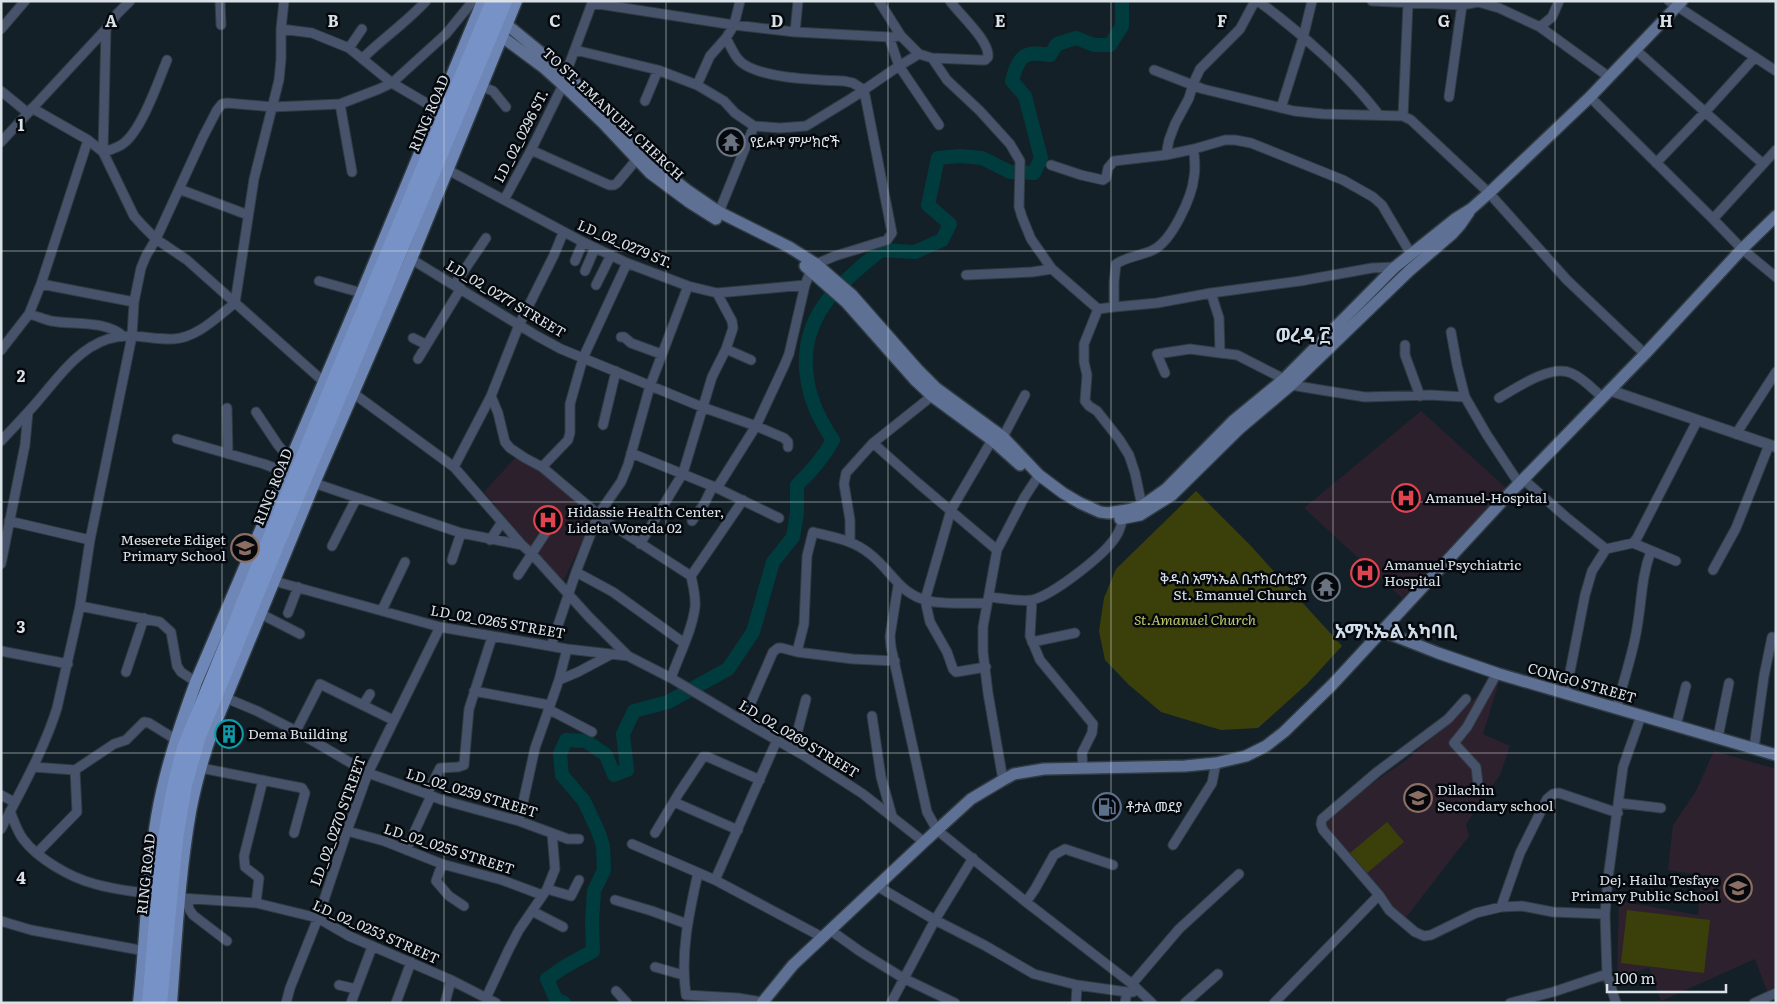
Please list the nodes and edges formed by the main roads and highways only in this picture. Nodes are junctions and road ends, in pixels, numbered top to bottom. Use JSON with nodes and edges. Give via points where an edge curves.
{"nodes":[{"id":1,"x":483,"y":1,"type":"edge"},
{"id":2,"x":494,"y":1,"type":"edge"},
{"id":3,"x":504,"y":1,"type":"edge"},
{"id":4,"x":516,"y":1,"type":"edge"},
{"id":5,"x":1680,"y":4,"type":"edge"},
{"id":6,"x":504,"y":30,"type":"junction"},
{"id":7,"x":1638,"y":51,"type":"junction"},
{"id":8,"x":565,"y":79,"type":"junction"},
{"id":9,"x":1592,"y":99,"type":"junction"},
{"id":10,"x":1490,"y":194,"type":"junction"},
{"id":11,"x":1471,"y":209,"type":"junction"},
{"id":12,"x":1776,"y":216,"type":"edge"},
{"id":13,"x":1460,"y":225,"type":"junction"},
{"id":14,"x":813,"y":267,"type":"junction"},
{"id":15,"x":849,"y":299,"type":"junction"},
{"id":16,"x":1287,"y":382,"type":"junction"},
{"id":17,"x":997,"y":439,"type":"junction"},
{"id":18,"x":1123,"y":515,"type":"junction"},
{"id":19,"x":1382,"y":631,"type":"junction"},
{"id":20,"x":1776,"y":755,"type":"edge"},
{"id":21,"x":139,"y":1003,"type":"edge"},
{"id":22,"x":149,"y":1003,"type":"edge"},
{"id":23,"x":160,"y":1003,"type":"edge"},
{"id":24,"x":171,"y":1003,"type":"edge"},
{"id":25,"x":762,"y":1003,"type":"edge"}],
"edges":[{"from":1,"to":21,"type":"main road","via":[[175,738],[157,817]]},
{"from":2,"to":22,"type":"highway","name":"RING ROAD","via":[[334,380],[184,748],[170,802],[164,845]]},
{"from":3,"to":23,"type":"highway","name":"RING ROAD","via":[[199,736],[185,785],[176,839]]},
{"from":4,"to":6,"type":"main road"},
{"from":5,"to":7,"type":"main road"},
{"from":6,"to":8,"type":"main road","name":"TO ST. EMANUEL CHERCH","via":[[543,68]]},
{"from":6,"to":24,"type":"main road","via":[[212,731],[190,812],[184,898]]},
{"from":7,"to":9,"type":"main road"},
{"from":7,"to":9,"type":"main road"},
{"from":8,"to":14,"type":"main road","name":"TO ST. EMANUEL CHERCH","via":[[658,167],[688,190],[719,212],[789,247]]},
{"from":8,"to":14,"type":"main road","name":"TO ST. EMANUEL CHERCH","via":[[650,172],[715,218]]},
{"from":9,"to":10,"type":"main road"},
{"from":10,"to":11,"type":"main road"},
{"from":10,"to":13,"type":"main road"},
{"from":11,"to":13,"type":"main road"},
{"from":11,"to":16,"type":"main road","via":[[1395,267]]},
{"from":12,"to":19,"type":"main road"},
{"from":13,"to":16,"type":"main road"},
{"from":14,"to":15,"type":"main road","name":"TO ST. EMANUEL CHERCH"},
{"from":15,"to":17,"type":"main road","via":[[936,388]]},
{"from":15,"to":17,"type":"main road","via":[[916,381],[932,396]]},
{"from":16,"to":18,"type":"main road","via":[[1233,421],[1154,499]]},
{"from":16,"to":18,"type":"main road","via":[[1172,495],[1140,515]]},
{"from":17,"to":18,"type":"main road","via":[[1038,478],[1100,512]]},
{"from":19,"to":20,"type":"main road","name":"CONGO STREET","via":[[1497,673]]},
{"from":19,"to":25,"type":"main road","via":[[1284,732],[1246,756],[1185,766],[1044,769],[1014,774],[971,799],[784,974]]}]}
